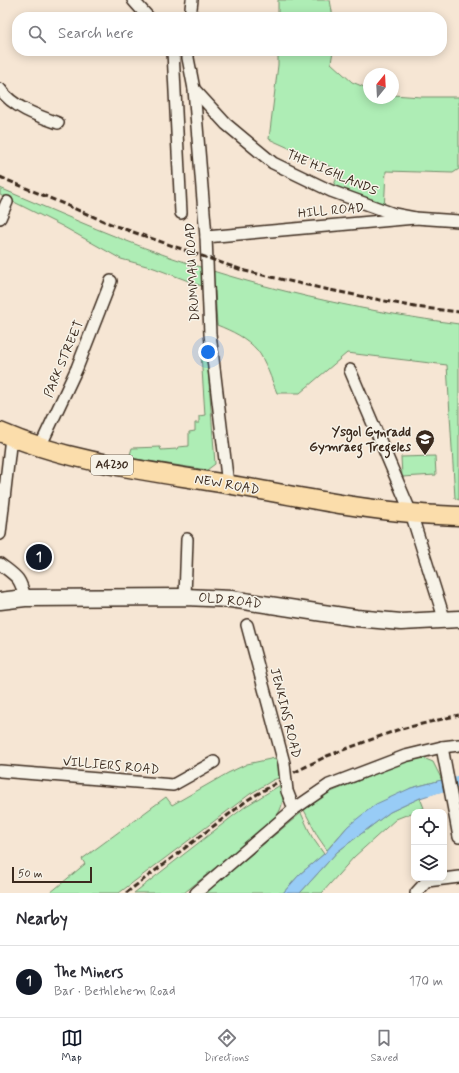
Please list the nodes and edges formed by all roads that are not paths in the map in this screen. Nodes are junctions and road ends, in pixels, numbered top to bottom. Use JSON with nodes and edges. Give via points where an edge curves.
{"nodes":[{"id":1,"x":132,"y":0,"type":"edge"},
{"id":2,"x":192,"y":0,"type":"edge"},
{"id":3,"x":143,"y":12,"type":"edge"},
{"id":4,"x":191,"y":12,"type":"edge"},
{"id":5,"x":173,"y":56,"type":"edge"},
{"id":6,"x":187,"y":56,"type":"edge"},
{"id":7,"x":0,"y":89,"type":"edge"},
{"id":8,"x":194,"y":89,"type":"junction"},
{"id":9,"x":58,"y":123,"type":"dead end"},
{"id":10,"x":7,"y":202,"type":"dead end"},
{"id":11,"x":181,"y":214,"type":"dead end"},
{"id":12,"x":0,"y":218,"type":"edge"},
{"id":13,"x":415,"y":218,"type":"junction"},
{"id":14,"x":459,"y":221,"type":"edge"},
{"id":15,"x":206,"y":237,"type":"junction"},
{"id":16,"x":111,"y":280,"type":"dead end"},
{"id":17,"x":350,"y":370,"type":"dead end"},
{"id":18,"x":6,"y":434,"type":"edge"},
{"id":19,"x":40,"y":447,"type":"junction"},
{"id":20,"x":228,"y":485,"type":"junction"},
{"id":21,"x":411,"y":513,"type":"junction"},
{"id":22,"x":459,"y":516,"type":"edge"},
{"id":23,"x":0,"y":534,"type":"edge"},
{"id":24,"x":187,"y":539,"type":"dead end"},
{"id":25,"x":0,"y":564,"type":"edge"},
{"id":26,"x":185,"y":597,"type":"junction"},
{"id":27,"x":25,"y":598,"type":"junction"},
{"id":28,"x":0,"y":601,"type":"edge"},
{"id":29,"x":452,"y":620,"type":"edge"},
{"id":30,"x":247,"y":625,"type":"dead end"},
{"id":31,"x":459,"y":745,"type":"edge"},
{"id":32,"x":442,"y":747,"type":"junction"},
{"id":33,"x":214,"y":762,"type":"dead end"},
{"id":34,"x":0,"y":770,"type":"edge"},
{"id":35,"x":294,"y":809,"type":"junction"},
{"id":36,"x":459,"y":837,"type":"edge"},
{"id":37,"x":459,"y":878,"type":"edge"},
{"id":38,"x":196,"y":893,"type":"edge"},
{"id":39,"x":416,"y":893,"type":"edge"}],
"edges":[{"from":1,"to":3,"type":"street"},
{"from":2,"to":4,"type":"street"},
{"from":5,"to":11,"type":"street","name":"DRUMMAU ROAD"},
{"from":6,"to":8,"type":"street","name":"DRUMMAU ROAD"},
{"from":7,"to":9,"type":"street","via":[[4,96],[32,114]]},
{"from":8,"to":13,"type":"street","name":"THE HIGHLANDS","via":[[226,124],[273,163],[331,191],[394,214]]},
{"from":8,"to":15,"type":"street","name":"DRUMMAU ROAD"},
{"from":10,"to":12,"type":"street"},
{"from":13,"to":14,"type":"street","name":"HILL ROAD"},
{"from":13,"to":15,"type":"street","name":"HILL ROAD"},
{"from":15,"to":20,"type":"street","name":"DRUMMAU ROAD","via":[[210,334]]},
{"from":16,"to":19,"type":"street","name":"PARK STREET","via":[[77,368]]},
{"from":17,"to":21,"type":"street"},
{"from":18,"to":19,"type":"main road","name":"NEW ROAD","number":"A4230"},
{"from":18,"to":23,"type":"street"},
{"from":19,"to":20,"type":"main road","name":"NEW ROAD","number":"A4230","via":[[112,465]]},
{"from":20,"to":21,"type":"main road","name":"NEW ROAD","number":"A4230"},
{"from":21,"to":22,"type":"main road","name":"NEW ROAD","number":"A4230"},
{"from":21,"to":29,"type":"street"},
{"from":24,"to":26,"type":"street"},
{"from":25,"to":27,"type":"street","via":[[22,584]]},
{"from":26,"to":27,"type":"main road","name":"OLD ROAD"},
{"from":26,"to":29,"type":"main road","name":"OLD ROAD","via":[[231,599],[356,618],[401,622]]},
{"from":27,"to":28,"type":"main road","name":"OLD ROAD"},
{"from":30,"to":35,"type":"street","name":"JENKINS ROAD","bridge":true,"via":[[284,763],[287,790]]},
{"from":31,"to":32,"type":"street"},
{"from":32,"to":35,"type":"street","via":[[405,756],[330,785]]},
{"from":32,"to":36,"type":"street"},
{"from":33,"to":34,"type":"street","name":"VILLIERS ROAD","via":[[173,785]]},
{"from":35,"to":38,"type":"street"},
{"from":37,"to":39,"type":"street","via":[[428,881]]}]}
